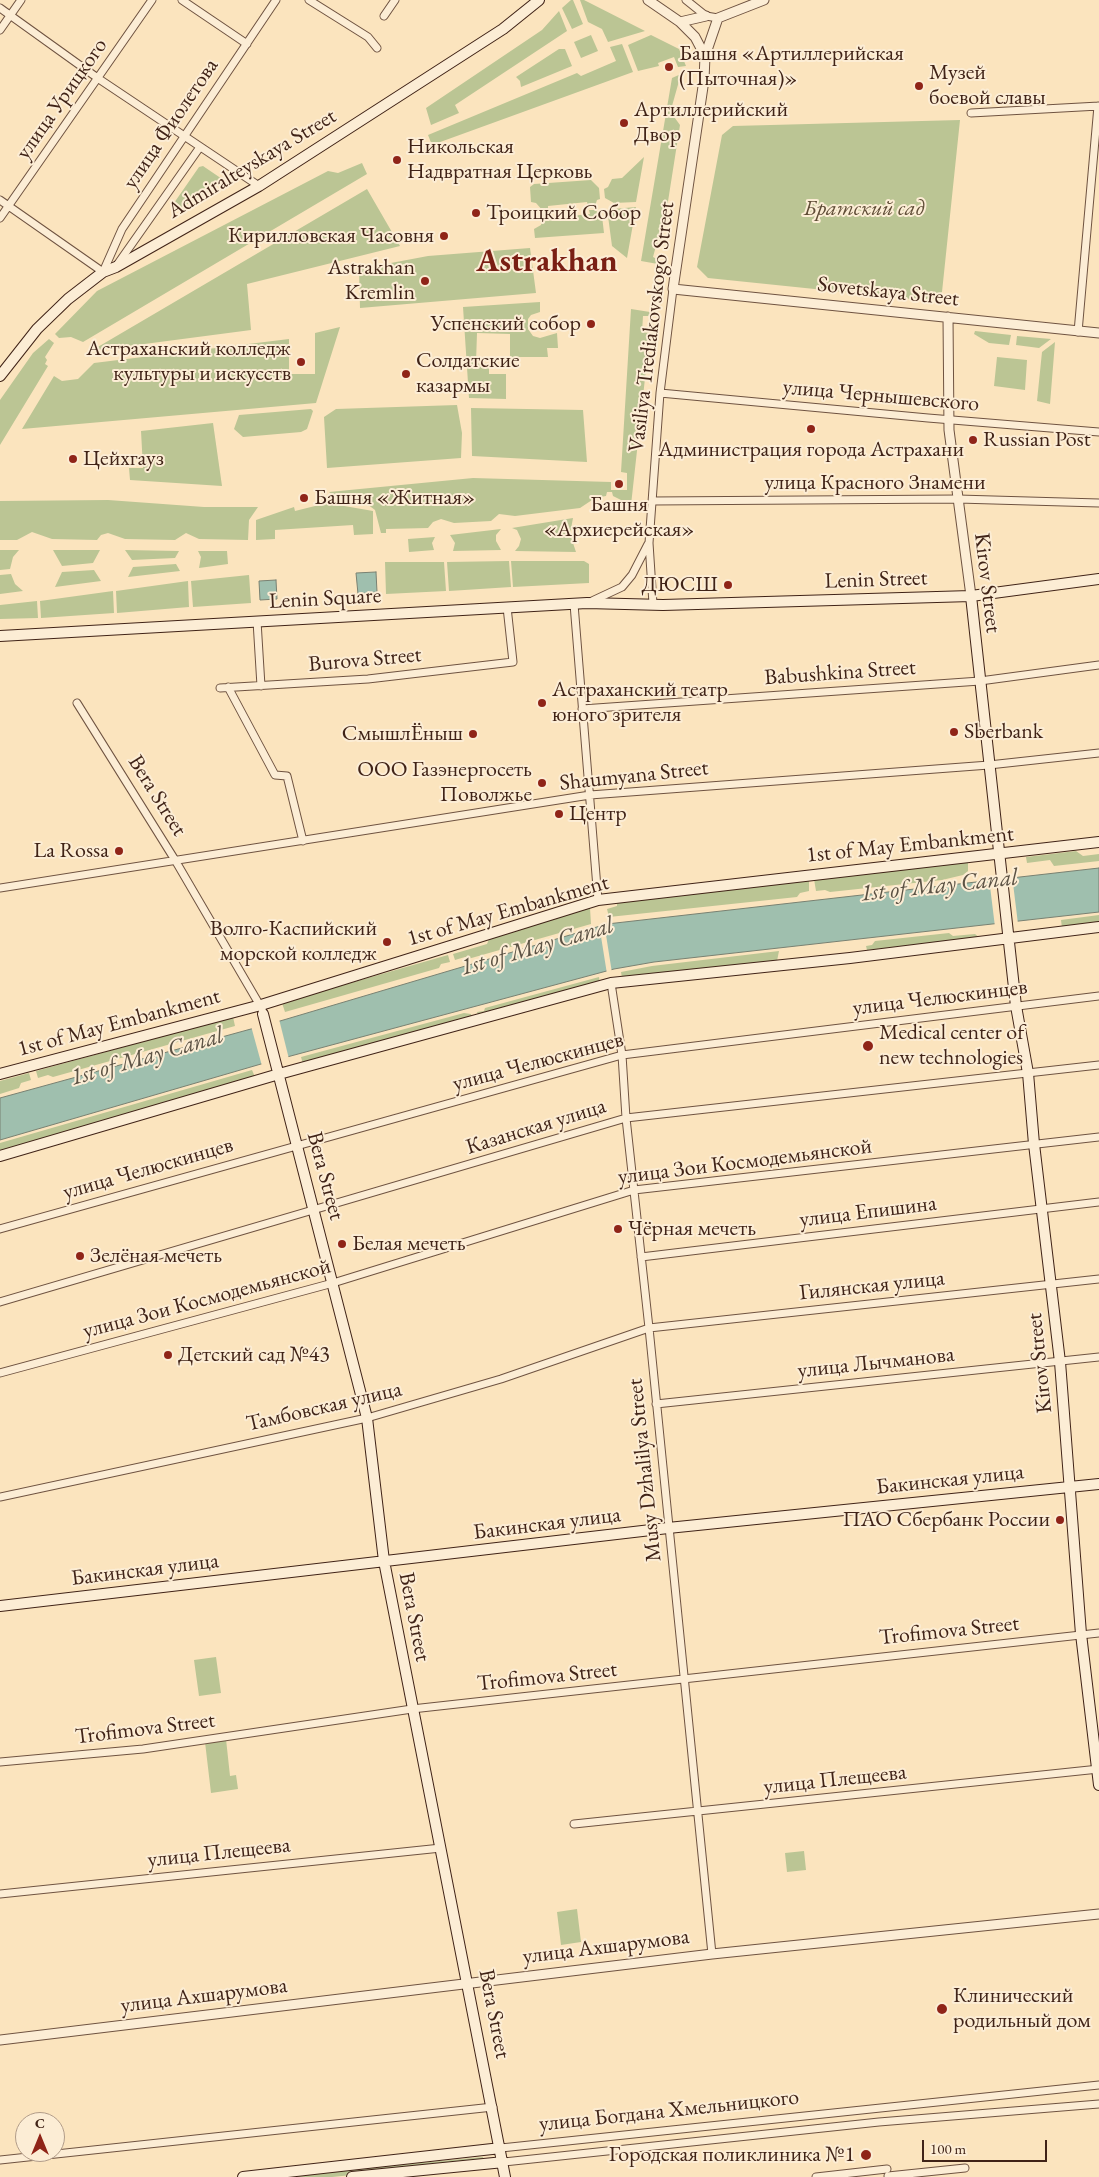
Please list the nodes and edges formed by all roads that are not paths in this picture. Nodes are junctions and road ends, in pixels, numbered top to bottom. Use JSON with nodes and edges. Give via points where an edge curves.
{"nodes":[{"id":1,"x":21,"y":0,"type":"edge"},
{"id":2,"x":152,"y":0,"type":"edge"},
{"id":3,"x":182,"y":0,"type":"edge"},
{"id":4,"x":276,"y":0,"type":"edge"},
{"id":5,"x":309,"y":0,"type":"edge"},
{"id":6,"x":395,"y":0,"type":"edge"},
{"id":7,"x":539,"y":0,"type":"edge"},
{"id":8,"x":648,"y":0,"type":"edge"},
{"id":9,"x":686,"y":0,"type":"edge"},
{"id":10,"x":764,"y":0,"type":"edge"},
{"id":11,"x":0,"y":8,"type":"edge"},
{"id":12,"x":11,"y":14,"type":"junction"},
{"id":13,"x":384,"y":16,"type":"dead end"},
{"id":14,"x":706,"y":16,"type":"junction"},
{"id":15,"x":718,"y":18,"type":"junction"},
{"id":16,"x":680,"y":22,"type":"junction"},
{"id":17,"x":0,"y":30,"type":"edge"},
{"id":18,"x":247,"y":44,"type":"junction"},
{"id":19,"x":377,"y":48,"type":"dead end"},
{"id":20,"x":705,"y":56,"type":"junction"},
{"id":21,"x":98,"y":79,"type":"junction"},
{"id":22,"x":1098,"y":106,"type":"edge"},
{"id":23,"x":970,"y":113,"type":"dead end"},
{"id":24,"x":184,"y":136,"type":"junction"},
{"id":25,"x":200,"y":146,"type":"junction"},
{"id":26,"x":259,"y":186,"type":"junction"},
{"id":27,"x":0,"y":200,"type":"edge"},
{"id":28,"x":9,"y":206,"type":"junction"},
{"id":29,"x":0,"y":218,"type":"edge"},
{"id":30,"x":116,"y":267,"type":"junction"},
{"id":31,"x":103,"y":272,"type":"junction"},
{"id":32,"x":673,"y":289,"type":"junction"},
{"id":33,"x":948,"y":317,"type":"junction"},
{"id":34,"x":1078,"y":332,"type":"junction"},
{"id":35,"x":1099,"y":334,"type":"edge"},
{"id":36,"x":0,"y":376,"type":"edge"},
{"id":37,"x":660,"y":393,"type":"junction"},
{"id":38,"x":950,"y":420,"type":"junction"},
{"id":39,"x":1099,"y":432,"type":"edge"},
{"id":40,"x":958,"y":499,"type":"junction"},
{"id":41,"x":652,"y":501,"type":"junction"},
{"id":42,"x":1099,"y":503,"type":"edge"},
{"id":43,"x":649,"y":542,"type":"junction"},
{"id":44,"x":1099,"y":579,"type":"edge"},
{"id":45,"x":971,"y":596,"type":"junction"},
{"id":46,"x":586,"y":603,"type":"junction"},
{"id":47,"x":574,"y":604,"type":"junction"},
{"id":48,"x":653,"y":604,"type":"junction"},
{"id":49,"x":507,"y":607,"type":"junction"},
{"id":50,"x":257,"y":621,"type":"junction"},
{"id":51,"x":0,"y":636,"type":"edge"},
{"id":52,"x":1099,"y":666,"type":"edge"},
{"id":53,"x":980,"y":680,"type":"junction"},
{"id":54,"x":261,"y":686,"type":"junction"},
{"id":55,"x":220,"y":688,"type":"dead end"},
{"id":56,"x":228,"y":688,"type":"junction"},
{"id":57,"x":77,"y":703,"type":"dead end"},
{"id":58,"x":582,"y":709,"type":"junction"},
{"id":59,"x":1099,"y":753,"type":"edge"},
{"id":60,"x":989,"y":765,"type":"junction"},
{"id":61,"x":590,"y":795,"type":"junction"},
{"id":62,"x":303,"y":841,"type":"junction"},
{"id":63,"x":1099,"y":842,"type":"edge"},
{"id":64,"x":999,"y":854,"type":"junction"},
{"id":65,"x":175,"y":860,"type":"junction"},
{"id":66,"x":0,"y":888,"type":"edge"},
{"id":67,"x":598,"y":900,"type":"junction"},
{"id":68,"x":1099,"y":927,"type":"edge"},
{"id":69,"x":1008,"y":933,"type":"junction"},
{"id":70,"x":611,"y":983,"type":"junction"},
{"id":71,"x":1099,"y":996,"type":"edge"},
{"id":72,"x":1016,"y":1006,"type":"junction"},
{"id":73,"x":262,"y":1009,"type":"junction"},
{"id":74,"x":622,"y":1055,"type":"junction"},
{"id":75,"x":1099,"y":1065,"type":"edge"},
{"id":76,"x":278,"y":1070,"type":"junction"},
{"id":77,"x":1028,"y":1073,"type":"junction"},
{"id":78,"x":0,"y":1074,"type":"edge"},
{"id":79,"x":626,"y":1118,"type":"junction"},
{"id":80,"x":1099,"y":1137,"type":"edge"},
{"id":81,"x":1034,"y":1144,"type":"junction"},
{"id":82,"x":297,"y":1146,"type":"junction"},
{"id":83,"x":0,"y":1156,"type":"edge"},
{"id":84,"x":634,"y":1190,"type":"junction"},
{"id":85,"x":1099,"y":1202,"type":"edge"},
{"id":86,"x":1042,"y":1209,"type":"junction"},
{"id":87,"x":315,"y":1211,"type":"junction"},
{"id":88,"x":0,"y":1229,"type":"edge"},
{"id":89,"x":641,"y":1257,"type":"junction"},
{"id":90,"x":1099,"y":1279,"type":"edge"},
{"id":91,"x":332,"y":1283,"type":"junction"},
{"id":92,"x":1051,"y":1284,"type":"junction"},
{"id":93,"x":0,"y":1302,"type":"edge"},
{"id":94,"x":649,"y":1328,"type":"junction"},
{"id":95,"x":1099,"y":1357,"type":"edge"},
{"id":96,"x":1060,"y":1362,"type":"junction"},
{"id":97,"x":0,"y":1373,"type":"edge"},
{"id":98,"x":656,"y":1404,"type":"junction"},
{"id":99,"x":367,"y":1418,"type":"junction"},
{"id":100,"x":1099,"y":1484,"type":"edge"},
{"id":101,"x":1071,"y":1487,"type":"junction"},
{"id":102,"x":0,"y":1496,"type":"edge"},
{"id":103,"x":668,"y":1528,"type":"junction"},
{"id":104,"x":384,"y":1561,"type":"junction"},
{"id":105,"x":0,"y":1606,"type":"edge"},
{"id":106,"x":1099,"y":1633,"type":"edge"},
{"id":107,"x":1081,"y":1634,"type":"junction"},
{"id":108,"x":686,"y":1679,"type":"junction"},
{"id":109,"x":412,"y":1709,"type":"junction"},
{"id":110,"x":0,"y":1762,"type":"edge"},
{"id":111,"x":1098,"y":1769,"type":"edge"},
{"id":112,"x":1099,"y":1786,"type":"edge"},
{"id":113,"x":698,"y":1812,"type":"junction"},
{"id":114,"x":574,"y":1824,"type":"dead end"},
{"id":115,"x":441,"y":1848,"type":"junction"},
{"id":116,"x":0,"y":1894,"type":"edge"},
{"id":117,"x":1099,"y":1914,"type":"edge"},
{"id":118,"x":712,"y":1954,"type":"junction"},
{"id":119,"x":468,"y":1983,"type":"junction"},
{"id":120,"x":0,"y":2040,"type":"edge"},
{"id":121,"x":1099,"y":2085,"type":"edge"},
{"id":122,"x":1099,"y":2104,"type":"edge"},
{"id":123,"x":493,"y":2107,"type":"junction"},
{"id":124,"x":501,"y":2148,"type":"junction"},
{"id":125,"x":0,"y":2160,"type":"edge"},
{"id":126,"x":504,"y":2162,"type":"junction"},
{"id":127,"x":965,"y":2168,"type":"dead end"},
{"id":128,"x":243,"y":2177,"type":"edge"},
{"id":129,"x":352,"y":2177,"type":"edge"},
{"id":130,"x":505,"y":2177,"type":"edge"},
{"id":131,"x":816,"y":2177,"type":"edge"}],
"edges":[{"from":1,"to":12,"type":"street"},
{"from":2,"to":21,"type":"street","name":"улица Урицкого"},
{"from":3,"to":18,"type":"street"},
{"from":4,"to":18,"type":"street","name":"улица Фиолетова"},
{"from":5,"to":19,"type":"street","via":[[368,37]]},
{"from":6,"to":13,"type":"street"},
{"from":7,"to":26,"type":"main road","name":"Admiralteyskaya Street","via":[[503,29]]},
{"from":8,"to":16,"type":"street"},
{"from":9,"to":14,"type":"street"},
{"from":10,"to":15,"type":"street"},
{"from":11,"to":12,"type":"street"},
{"from":12,"to":17,"type":"street"},
{"from":12,"to":21,"type":"street"},
{"from":14,"to":15,"type":"street"},
{"from":14,"to":16,"type":"street"},
{"from":15,"to":20,"type":"street","name":"Vasiliya Trediakovskogo Street"},
{"from":16,"to":20,"type":"street","via":[[695,37]]},
{"from":18,"to":24,"type":"street","name":"улица Фиолетова"},
{"from":20,"to":32,"type":"street","name":"Vasiliya Trediakovskogo Street"},
{"from":21,"to":24,"type":"street"},
{"from":21,"to":28,"type":"street","name":"улица Урицкого"},
{"from":22,"to":23,"type":"street"},
{"from":22,"to":34,"type":"street"},
{"from":24,"to":25,"type":"street"},
{"from":24,"to":31,"type":"street","name":"улица Фиолетова","via":[[122,229]]},
{"from":25,"to":26,"type":"street"},
{"from":25,"to":30,"type":"street"},
{"from":26,"to":30,"type":"main road","name":"Admiralteyskaya Street"},
{"from":27,"to":28,"type":"street"},
{"from":28,"to":29,"type":"street","name":"улица Урицкого"},
{"from":28,"to":31,"type":"street"},
{"from":30,"to":31,"type":"main road","name":"Admiralteyskaya Street"},
{"from":31,"to":36,"type":"main road","name":"Admiralteyskaya Street","via":[[37,329]]},
{"from":32,"to":33,"type":"street","name":"Sovetskaya Street"},
{"from":32,"to":37,"type":"street","name":"Vasiliya Trediakovskogo Street"},
{"from":33,"to":34,"type":"street","name":"Sovetskaya Street"},
{"from":33,"to":38,"type":"street","name":"Kirov Street"},
{"from":34,"to":35,"type":"street","name":"Sovetskaya Street"},
{"from":37,"to":38,"type":"street","name":"улица Чернышевского"},
{"from":37,"to":41,"type":"street","name":"Vasiliya Trediakovskogo Street"},
{"from":38,"to":39,"type":"street","name":"улица Чернышевского"},
{"from":38,"to":40,"type":"street","name":"Kirov Street"},
{"from":40,"to":41,"type":"street","name":"улица Красного Знамени"},
{"from":40,"to":42,"type":"street","name":"улица Красного Знамени"},
{"from":40,"to":45,"type":"street","name":"Kirov Street"},
{"from":41,"to":43,"type":"street","name":"Vasiliya Trediakovskogo Street"},
{"from":43,"to":46,"type":"street","via":[[622,588]]},
{"from":43,"to":48,"type":"street","name":"Vasiliya Trediakovskogo Street"},
{"from":44,"to":45,"type":"main road","name":"Lenin Street"},
{"from":45,"to":48,"type":"main road","name":"Lenin Street"},
{"from":45,"to":53,"type":"main road","name":"Kirov Street"},
{"from":46,"to":47,"type":"main road","name":"Lenin Square"},
{"from":46,"to":48,"type":"main road","name":"Lenin Square"},
{"from":47,"to":49,"type":"main road","name":"Lenin Square"},
{"from":47,"to":58,"type":"street"},
{"from":49,"to":50,"type":"main road","name":"Lenin Square"},
{"from":49,"to":54,"type":"street","name":"Burova Street","via":[[512,662],[368,679]]},
{"from":50,"to":51,"type":"main road","name":"Lenin Square"},
{"from":50,"to":54,"type":"street"},
{"from":52,"to":53,"type":"street","name":"Babushkina Street"},
{"from":53,"to":58,"type":"street","name":"Babushkina Street"},
{"from":53,"to":60,"type":"main road","name":"Kirov Street"},
{"from":54,"to":56,"type":"street","name":"Burova Street"},
{"from":55,"to":56,"type":"street","name":"Burova Street"},
{"from":56,"to":62,"type":"street","via":[[275,775],[287,776]]},
{"from":57,"to":65,"type":"street","name":"Bera Street"},
{"from":58,"to":61,"type":"street"},
{"from":59,"to":60,"type":"street","name":"Shaumyana Street"},
{"from":60,"to":61,"type":"street","name":"Shaumyana Street"},
{"from":60,"to":64,"type":"main road","name":"Kirov Street"},
{"from":61,"to":62,"type":"street","name":"Shaumyana Street"},
{"from":61,"to":67,"type":"street"},
{"from":62,"to":65,"type":"street","name":"Shaumyana Street"},
{"from":63,"to":64,"type":"main road","name":"1st of May Embankment"},
{"from":64,"to":67,"type":"main road","name":"1st of May Embankment"},
{"from":64,"to":69,"type":"main road","name":"Kirov Street"},
{"from":65,"to":66,"type":"street","name":"Shaumyana Street"},
{"from":65,"to":73,"type":"street","name":"Bera Street"},
{"from":67,"to":73,"type":"main road","name":"1st of May Embankment"},
{"from":68,"to":69,"type":"main road"},
{"from":69,"to":70,"type":"main road","via":[[850,958]]},
{"from":69,"to":72,"type":"main road","name":"Kirov Street"},
{"from":70,"to":74,"type":"street","name":"Musy Dzhalilya Street"},
{"from":70,"to":76,"type":"main road"},
{"from":71,"to":72,"type":"street","name":"улица Челюскинцев"},
{"from":72,"to":74,"type":"street","name":"улица Челюскинцев"},
{"from":72,"to":77,"type":"main road","name":"Kirov Street"},
{"from":73,"to":76,"type":"main road","name":"Bera Street"},
{"from":73,"to":78,"type":"main road","name":"1st of May Embankment"},
{"from":74,"to":79,"type":"street","name":"Musy Dzhalilya Street"},
{"from":74,"to":82,"type":"street","name":"улица Челюскинцев"},
{"from":75,"to":77,"type":"street","name":"Казанская улица"},
{"from":76,"to":82,"type":"main road","name":"Bera Street"},
{"from":76,"to":83,"type":"main road"},
{"from":77,"to":79,"type":"street","name":"Казанская улица"},
{"from":77,"to":81,"type":"main road","name":"Kirov Street"},
{"from":79,"to":84,"type":"street","name":"Musy Dzhalilya Street"},
{"from":79,"to":87,"type":"street","name":"Казанская улица"},
{"from":80,"to":81,"type":"street","name":"улица Зои Космодемьянской"},
{"from":81,"to":84,"type":"street","name":"улица Зои Космодемьянской"},
{"from":81,"to":86,"type":"main road","name":"Kirov Street"},
{"from":82,"to":87,"type":"main road","name":"Bera Street"},
{"from":82,"to":88,"type":"street","name":"улица Челюскинцев"},
{"from":84,"to":89,"type":"street","name":"Musy Dzhalilya Street"},
{"from":84,"to":91,"type":"street","name":"улица Зои Космодемьянской"},
{"from":85,"to":86,"type":"street","name":"улица Епишина"},
{"from":86,"to":89,"type":"street","name":"улица Епишина"},
{"from":86,"to":92,"type":"main road","name":"Kirov Street"},
{"from":87,"to":91,"type":"main road","name":"Bera Street"},
{"from":87,"to":93,"type":"street","name":"Казанская улица"},
{"from":89,"to":94,"type":"street","name":"Musy Dzhalilya Street"},
{"from":90,"to":92,"type":"street","name":"Гилянская улица"},
{"from":91,"to":97,"type":"street","name":"улица Зои Космодемьянской"},
{"from":91,"to":99,"type":"main road","name":"Bera Street"},
{"from":92,"to":94,"type":"street","name":"Гилянская улица"},
{"from":92,"to":96,"type":"main road","name":"Kirov Street"},
{"from":94,"to":98,"type":"street","name":"Musy Dzhalilya Street"},
{"from":94,"to":99,"type":"street","name":"Тамбовская улица","via":[[501,1379]]},
{"from":95,"to":96,"type":"street","name":"улица Лычманова"},
{"from":96,"to":98,"type":"street","name":"улица Лычманова"},
{"from":96,"to":101,"type":"main road","name":"Kirov Street"},
{"from":98,"to":103,"type":"street","name":"Musy Dzhalilya Street"},
{"from":99,"to":102,"type":"street","name":"Тамбовская улица"},
{"from":99,"to":104,"type":"main road","name":"Bera Street"},
{"from":100,"to":101,"type":"main road","name":"Бакинская улица"},
{"from":101,"to":103,"type":"main road","name":"Бакинская улица"},
{"from":101,"to":107,"type":"main road","name":"Kirov Street"},
{"from":103,"to":104,"type":"main road","name":"Бакинская улица"},
{"from":103,"to":108,"type":"street","name":"Musy Dzhalilya Street"},
{"from":104,"to":105,"type":"main road","name":"Бакинская улица"},
{"from":104,"to":109,"type":"main road","name":"Bera Street"},
{"from":106,"to":107,"type":"street","name":"Trofimova Street"},
{"from":107,"to":108,"type":"street","name":"Trofimova Street"},
{"from":107,"to":111,"type":"main road","name":"Kirov Street"},
{"from":108,"to":109,"type":"street","name":"Trofimova Street"},
{"from":108,"to":113,"type":"street","name":"Musy Dzhalilya Street"},
{"from":109,"to":110,"type":"street","name":"Trofimova Street","via":[[142,1748]]},
{"from":109,"to":115,"type":"main road","name":"Bera Street"},
{"from":111,"to":112,"type":"main road","name":"Kirov Street"},
{"from":111,"to":113,"type":"street","name":"улица Плещеева"},
{"from":113,"to":114,"type":"street","name":"улица Плещеева"},
{"from":113,"to":118,"type":"street","name":"Musy Dzhalilya Street"},
{"from":115,"to":116,"type":"street","name":"улица Плещеева"},
{"from":115,"to":119,"type":"main road","name":"Bera Street"},
{"from":117,"to":118,"type":"street","name":"улица Ахшарумова"},
{"from":118,"to":119,"type":"street","name":"улица Ахшарумова"},
{"from":119,"to":120,"type":"street","name":"улица Ахшарумова"},
{"from":119,"to":123,"type":"main road","name":"Bera Street"},
{"from":121,"to":124,"type":"street","name":"улица Богдана Хмельницкого"},
{"from":122,"to":126,"type":"street","name":"улица Богдана Хмельницкого","via":[[879,2122]]},
{"from":123,"to":124,"type":"main road","name":"Bera Street"},
{"from":123,"to":125,"type":"street"},
{"from":124,"to":126,"type":"main road","name":"Bera Street"},
{"from":124,"to":128,"type":"main road","name":"улица Богдана Хмельницкого"},
{"from":126,"to":129,"type":"main road","name":"улица Богдана Хмельницкого"},
{"from":126,"to":130,"type":"main road","name":"Bera Street"},
{"from":127,"to":131,"type":"street"}]}
